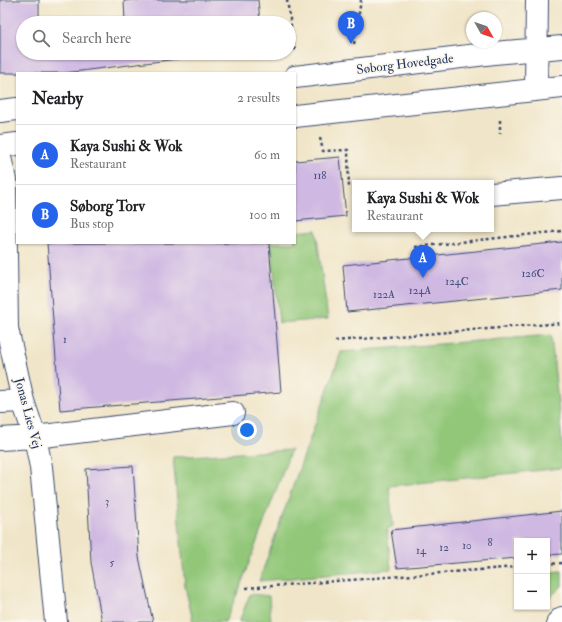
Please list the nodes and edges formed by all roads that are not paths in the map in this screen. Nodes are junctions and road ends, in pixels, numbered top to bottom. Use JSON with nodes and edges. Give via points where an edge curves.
{"nodes":[{"id":1,"x":537,"y":0,"type":"edge"},
{"id":2,"x":562,"y":47,"type":"edge"},
{"id":3,"x":536,"y":49,"type":"junction"},
{"id":4,"x":297,"y":77,"type":"edge"},
{"id":5,"x":562,"y":87,"type":"edge"},
{"id":6,"x":536,"y":90,"type":"junction"},
{"id":7,"x":16,"y":109,"type":"edge"},
{"id":8,"x":0,"y":111,"type":"edge"},
{"id":9,"x":305,"y":115,"type":"edge"},
{"id":10,"x":16,"y":144,"type":"edge"},
{"id":11,"x":0,"y":146,"type":"edge"},
{"id":12,"x":0,"y":157,"type":"edge"},
{"id":13,"x":562,"y":188,"type":"edge"},
{"id":14,"x":494,"y":194,"type":"edge"},
{"id":15,"x":23,"y":401,"type":"junction"},
{"id":16,"x":0,"y":402,"type":"edge"},
{"id":17,"x":233,"y":413,"type":"dead end"},
{"id":18,"x":35,"y":437,"type":"junction"},
{"id":19,"x":0,"y":439,"type":"edge"},
{"id":20,"x":562,"y":618,"type":"edge"},
{"id":21,"x":56,"y":622,"type":"edge"},
{"id":22,"x":558,"y":622,"type":"edge"}],
"edges":[{"from":1,"to":3,"type":"street"},
{"from":2,"to":3,"type":"street","name":"Søborg Hovedgade"},
{"from":3,"to":4,"type":"street","name":"Søborg Hovedgade"},
{"from":3,"to":6,"type":"street"},
{"from":5,"to":6,"type":"street"},
{"from":6,"to":9,"type":"street"},
{"from":7,"to":8,"type":"street"},
{"from":10,"to":11,"type":"street"},
{"from":12,"to":15,"type":"street","name":"Jonas Lies Vej","via":[[4,180],[7,328]]},
{"from":13,"to":14,"type":"street"},
{"from":15,"to":16,"type":"street"},
{"from":15,"to":18,"type":"street","name":"Jonas Lies Vej"},
{"from":17,"to":18,"type":"street"},
{"from":18,"to":19,"type":"street"},
{"from":18,"to":21,"type":"street","name":"Jonas Lies Vej","via":[[41,467]]},
{"from":20,"to":22,"type":"street"}]}
